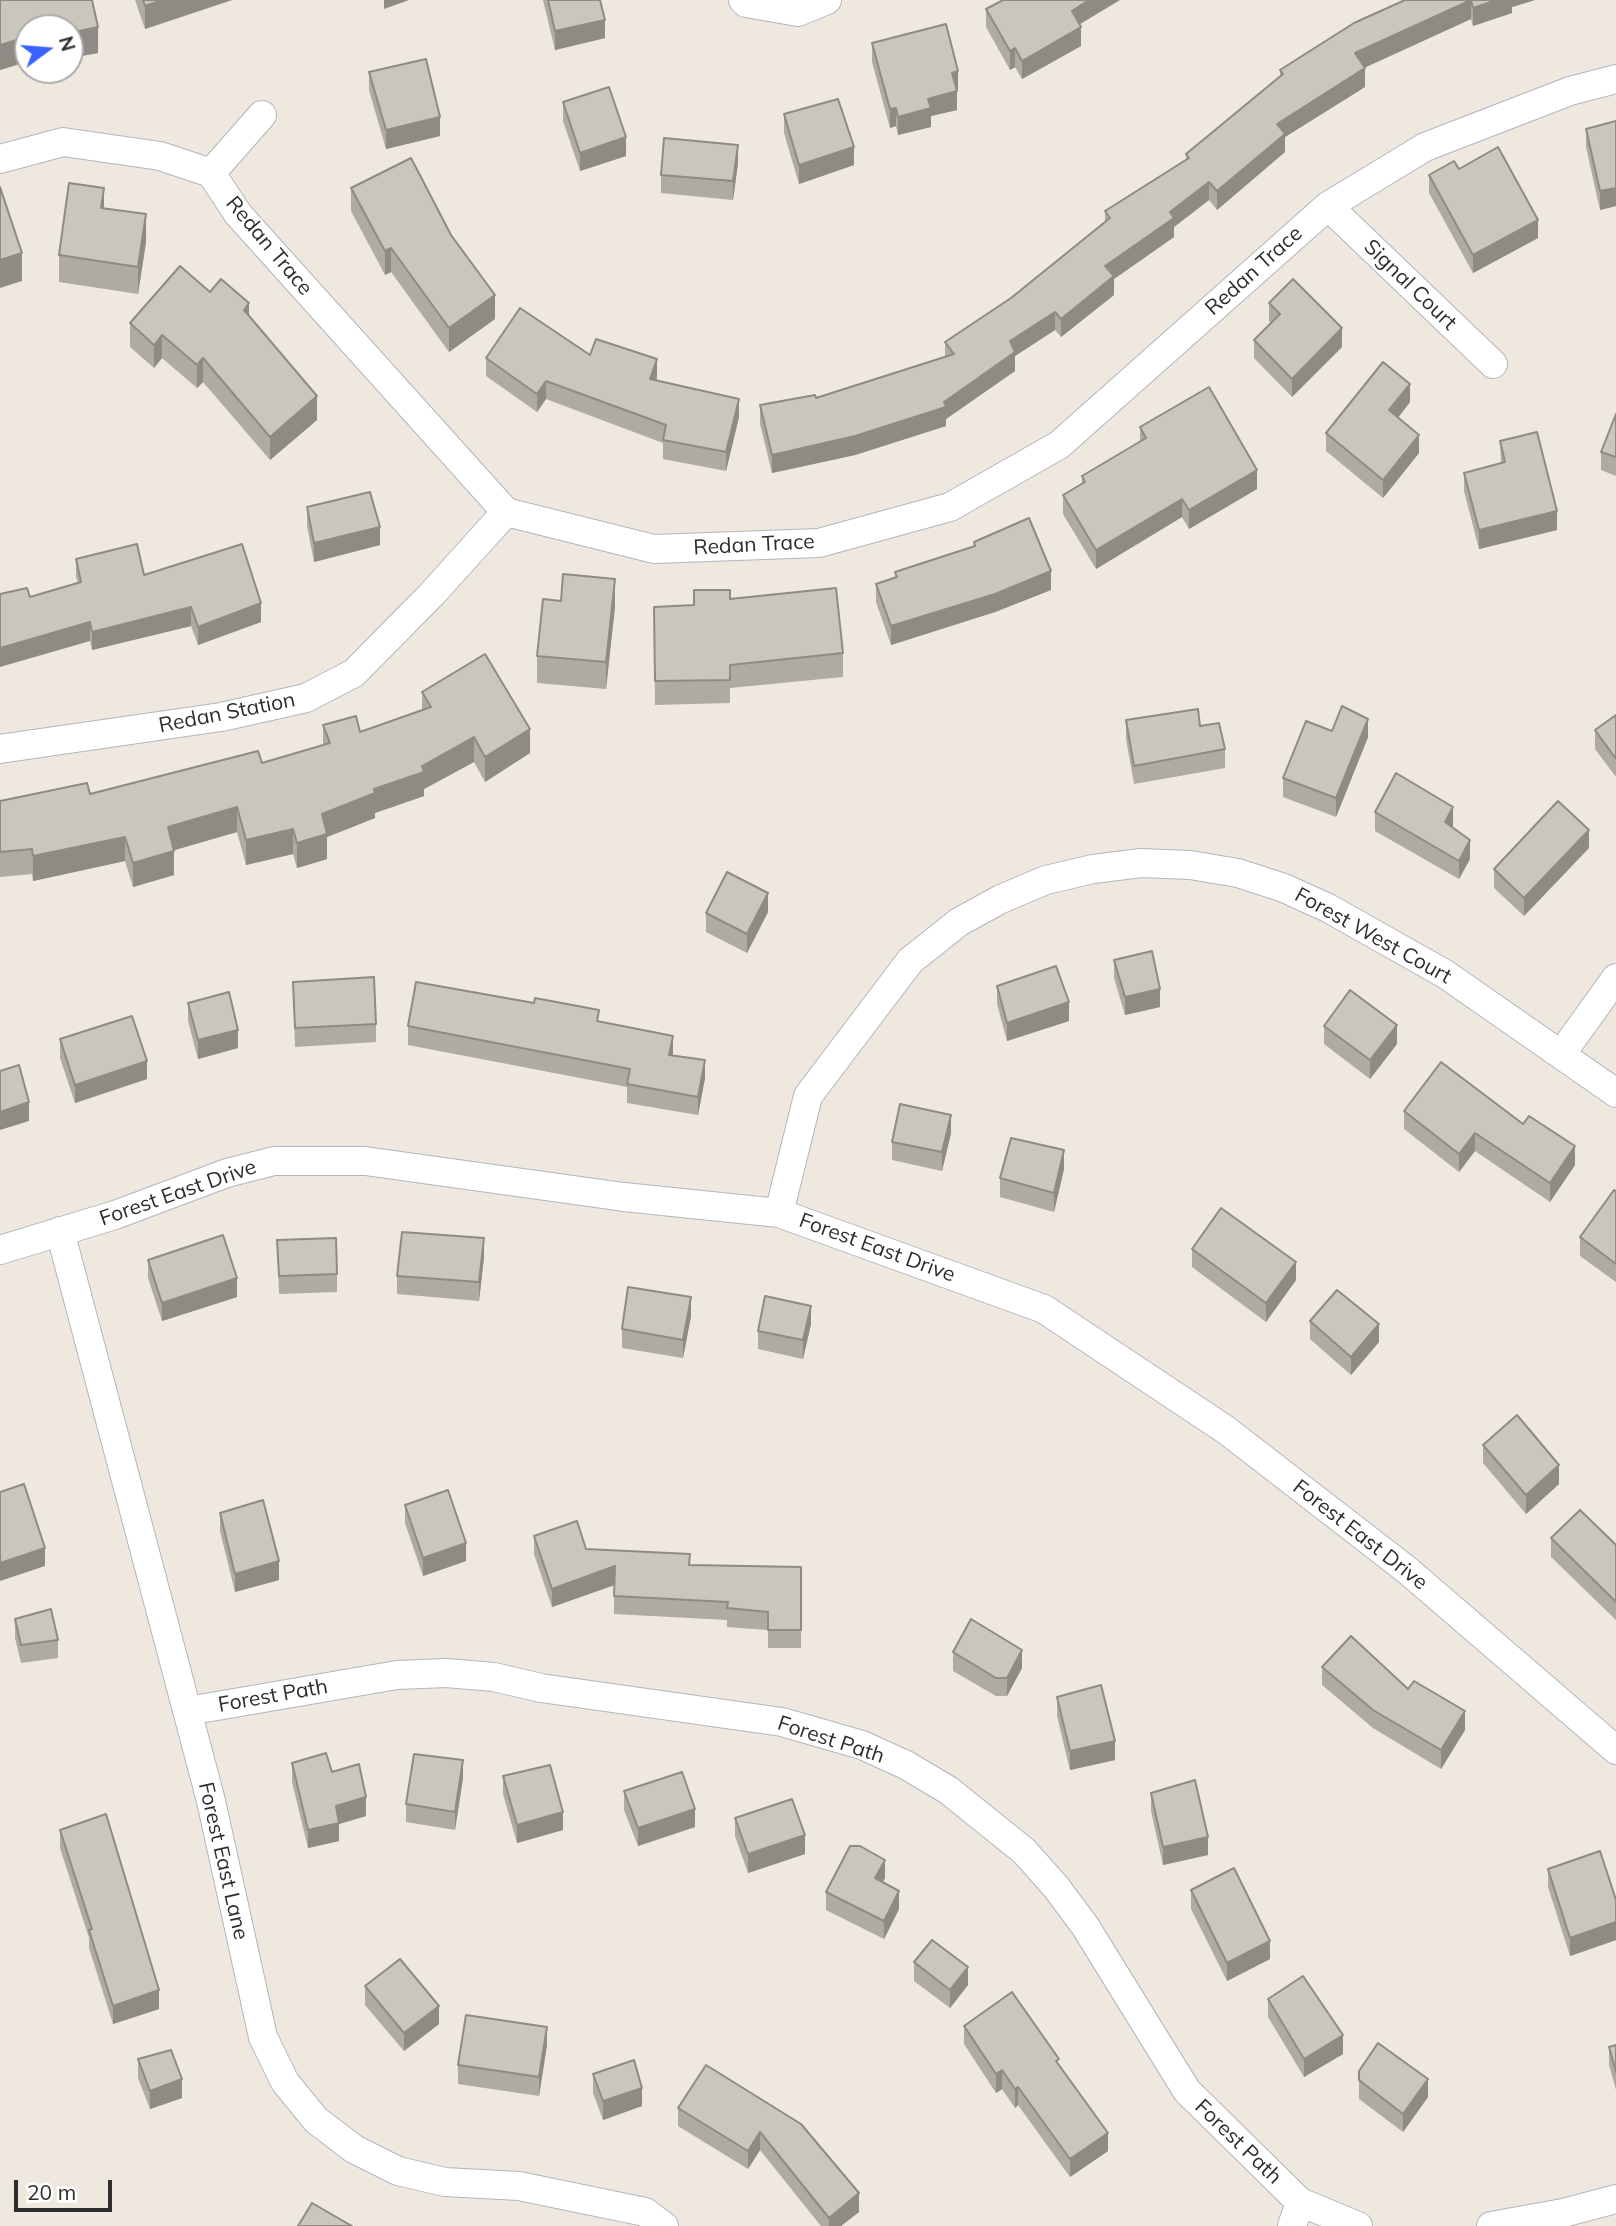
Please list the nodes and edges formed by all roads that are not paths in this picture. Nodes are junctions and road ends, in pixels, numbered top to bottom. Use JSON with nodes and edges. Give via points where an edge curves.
{"nodes":[{"id":1,"x":743,"y":0,"type":"edge"},
{"id":2,"x":827,"y":0,"type":"edge"},
{"id":3,"x":1616,"y":79,"type":"edge"},
{"id":4,"x":262,"y":115,"type":"dead end"},
{"id":5,"x":0,"y":159,"type":"edge"},
{"id":6,"x":211,"y":173,"type":"junction"},
{"id":7,"x":1328,"y":206,"type":"junction"},
{"id":8,"x":1493,"y":364,"type":"dead end"},
{"id":9,"x":506,"y":512,"type":"junction"},
{"id":10,"x":0,"y":750,"type":"edge"},
{"id":11,"x":1616,"y":978,"type":"edge"},
{"id":12,"x":1562,"y":1053,"type":"junction"},
{"id":13,"x":1616,"y":1093,"type":"edge"},
{"id":14,"x":779,"y":1213,"type":"junction"},
{"id":15,"x":60,"y":1231,"type":"junction"},
{"id":16,"x":0,"y":1250,"type":"edge"},
{"id":17,"x":188,"y":1711,"type":"junction"},
{"id":18,"x":1616,"y":1750,"type":"edge"},
{"id":19,"x":1616,"y":2199,"type":"edge"},
{"id":20,"x":1296,"y":2214,"type":"edge"},
{"id":21,"x":664,"y":2226,"type":"edge"},
{"id":22,"x":1358,"y":2226,"type":"edge"},
{"id":23,"x":1491,"y":2226,"type":"edge"}],
"edges":[{"from":1,"to":2,"type":"street","via":[[798,12]]},
{"from":3,"to":7,"type":"street","name":"Redan Trace","via":[[1570,90],[1425,147]]},
{"from":4,"to":6,"type":"street"},
{"from":5,"to":6,"type":"street","via":[[63,142],[160,156]]},
{"from":6,"to":9,"type":"street","name":"Redan Trace","via":[[238,214]]},
{"from":7,"to":8,"type":"street","name":"Signal Court"},
{"from":7,"to":9,"type":"street","name":"Redan Trace","via":[[1059,445],[950,507],[819,543],[654,549]]},
{"from":9,"to":10,"type":"street","name":"Redan Station","via":[[354,673],[306,698],[221,717]]},
{"from":11,"to":12,"type":"street"},
{"from":12,"to":13,"type":"street","name":"Forest West Court"},
{"from":12,"to":14,"type":"street","name":"Forest West Court","via":[[1445,974],[1284,888],[1238,873],[1190,865],[1141,863],[1093,869],[1046,880],[1001,899],[959,922],[910,961],[808,1096]]},
{"from":14,"to":15,"type":"street","name":"Forest East Drive","via":[[365,1161],[274,1161]]},
{"from":14,"to":18,"type":"street","name":"Forest East Drive","via":[[1044,1309],[1226,1430],[1408,1570]]},
{"from":15,"to":16,"type":"street","name":"Forest East Drive"},
{"from":15,"to":17,"type":"street","name":"Forest East Lane"},
{"from":17,"to":20,"type":"street","name":"Forest Path","via":[[397,1675],[446,1673],[782,1722],[862,1745],[948,1790],[1024,1851],[1085,1926],[1187,2091]]},
{"from":17,"to":21,"type":"street","name":"Forest East Lane","via":[[263,2038],[285,2082],[316,2120],[354,2150],[398,2171],[445,2182],[519,2186],[645,2213]]},
{"from":19,"to":23,"type":"street"},
{"from":20,"to":22,"type":"street","name":"Forest Path"}]}
